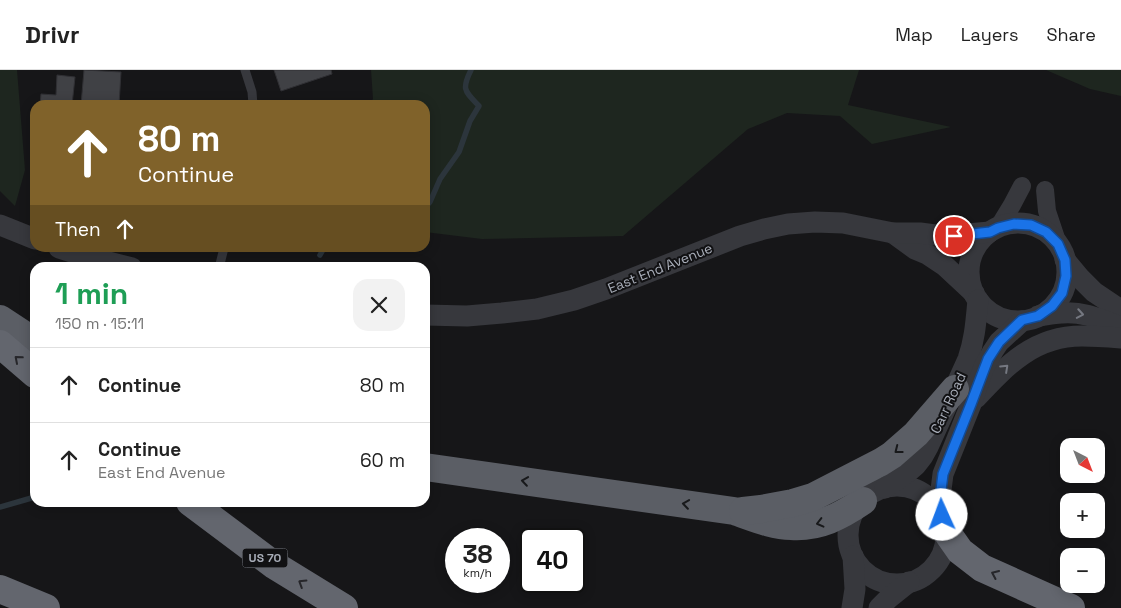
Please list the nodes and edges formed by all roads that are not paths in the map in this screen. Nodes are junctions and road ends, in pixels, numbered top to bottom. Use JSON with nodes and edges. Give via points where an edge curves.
{"nodes":[{"id":1,"x":245,"y":70,"type":"edge"},
{"id":2,"x":252,"y":100,"type":"edge"},
{"id":3,"x":1022,"y":186,"type":"dead end"},
{"id":4,"x":1045,"y":190,"type":"dead end"},
{"id":5,"x":0,"y":225,"type":"edge"},
{"id":6,"x":994,"y":230,"type":"junction"},
{"id":7,"x":893,"y":233,"type":"junction"},
{"id":8,"x":30,"y":237,"type":"edge"},
{"id":9,"x":72,"y":252,"type":"edge"},
{"id":10,"x":1061,"y":252,"type":"junction"},
{"id":11,"x":108,"y":262,"type":"edge"},
{"id":12,"x":976,"y":296,"type":"junction"},
{"id":13,"x":1121,"y":310,"type":"edge"},
{"id":14,"x":430,"y":315,"type":"edge"},
{"id":15,"x":1030,"y":318,"type":"junction"},
{"id":16,"x":0,"y":319,"type":"edge"},
{"id":17,"x":1121,"y":327,"type":"edge"},
{"id":18,"x":1121,"y":338,"type":"edge"},
{"id":19,"x":30,"y":339,"type":"edge"},
{"id":20,"x":0,"y":344,"type":"edge"},
{"id":21,"x":30,"y":370,"type":"edge"},
{"id":22,"x":963,"y":396,"type":"junction"},
{"id":23,"x":430,"y":468,"type":"edge"},
{"id":24,"x":874,"y":494,"type":"junction"},
{"id":25,"x":197,"y":507,"type":"edge"},
{"id":26,"x":734,"y":511,"type":"junction"},
{"id":27,"x":944,"y":523,"type":"junction"},
{"id":28,"x":853,"y":556,"type":"junction"},
{"id":29,"x":910,"y":582,"type":"junction"},
{"id":30,"x":0,"y":589,"type":"edge"},
{"id":31,"x":46,"y":608,"type":"edge"},
{"id":32,"x":344,"y":608,"type":"edge"},
{"id":33,"x":852,"y":608,"type":"edge"},
{"id":34,"x":879,"y":608,"type":"edge"},
{"id":35,"x":1071,"y":608,"type":"edge"}],
"edges":[{"from":1,"to":2,"type":"lane"},
{"from":3,"to":6,"type":"street"},
{"from":4,"to":10,"type":"street","via":[[1047,211]]},
{"from":5,"to":8,"type":"street"},
{"from":6,"to":7,"type":"street","name":"East End Avenue","via":[[942,236]]},
{"from":6,"to":10,"type":"street","via":[[1014,224],[1031,225],[1046,232]]},
{"from":6,"to":12,"type":"street","via":[[978,244],[971,259],[969,276]]},
{"from":7,"to":12,"type":"street","name":"East End Avenue","via":[[945,266]]},
{"from":7,"to":14,"type":"street","name":"East End Avenue","via":[[843,223],[788,224],[740,236],[574,300],[502,314]]},
{"from":9,"to":11,"type":"street"},
{"from":10,"to":13,"type":"street","via":[[1094,292]]},
{"from":10,"to":15,"type":"street","via":[[1066,276],[1062,293],[1052,306]]},
{"from":12,"to":15,"type":"street","via":[[997,316],[1013,320]]},
{"from":12,"to":22,"type":"street","name":"Carr Road","via":[[976,331]]},
{"from":15,"to":17,"type":"street","one_way":true,"via":[[1074,313]]},
{"from":15,"to":22,"type":"street","name":"Carr Road","via":[[1006,335],[992,351]]},
{"from":16,"to":19,"type":"highway"},
{"from":22,"to":18,"type":"street","one_way":true,"via":[[1021,355],[1050,341],[1081,336]]},
{"from":21,"to":20,"type":"highway","one_way":true},
{"from":22,"to":24,"type":"street","name":"Carr Road","via":[[916,465]]},
{"from":22,"to":26,"type":"highway","one_way":true,"via":[[892,455],[813,496],[762,509]]},
{"from":22,"to":27,"type":"street","name":"Carr Road","via":[[943,474],[940,498]]},
{"from":26,"to":23,"type":"highway","one_way":true},
{"from":24,"to":26,"type":"highway","one_way":true,"via":[[826,522],[802,526],[778,524]]},
{"from":24,"to":27,"type":"street","via":[[902,487],[918,491],[932,501]]},
{"from":24,"to":28,"type":"street","via":[[853,514],[849,531]]},
{"from":32,"to":25,"type":"highway","number":"US 70","one_way":true,"via":[[274,565]]},
{"from":27,"to":29,"type":"street","via":[[944,548],[937,563],[925,575]]},
{"from":35,"to":27,"type":"highway","one_way":true,"via":[[982,568],[960,551]]},
{"from":28,"to":29,"type":"street","via":[[862,570],[876,579],[893,584]]},
{"from":28,"to":33,"type":"street","via":[[856,589]]},
{"from":29,"to":34,"type":"street"},
{"from":30,"to":31,"type":"highway"}]}
